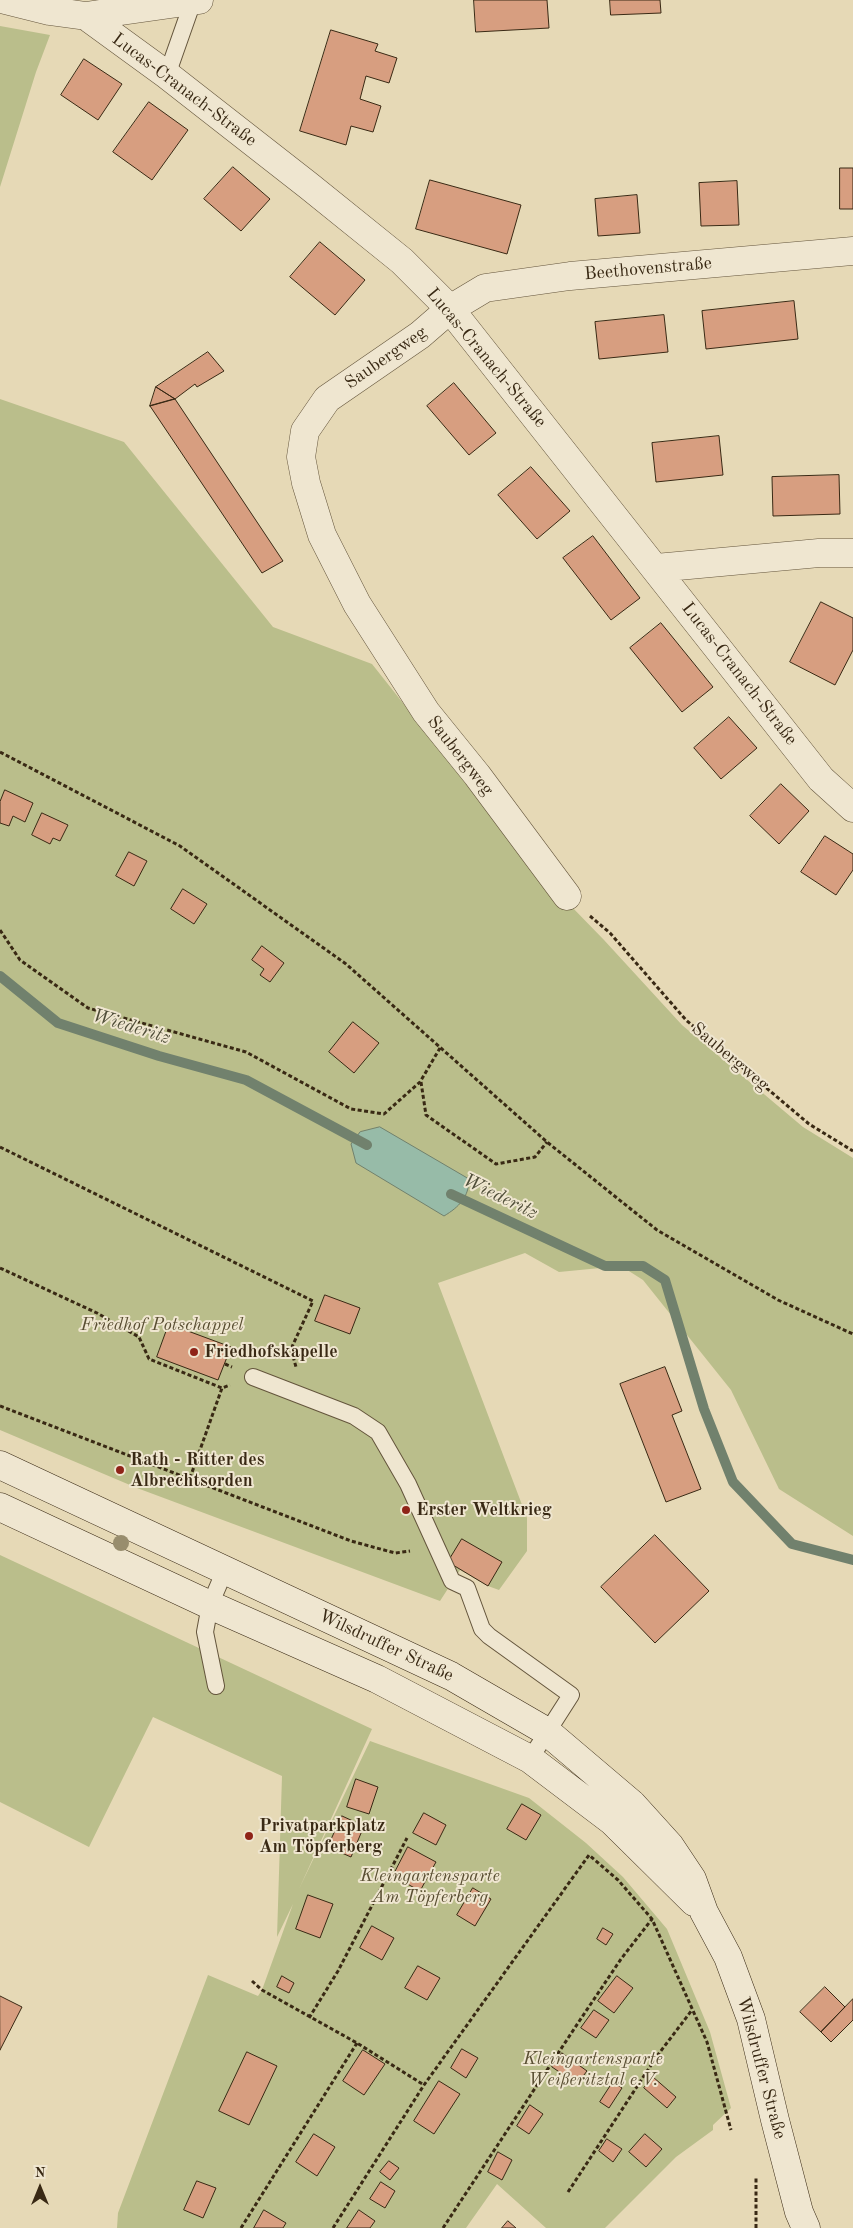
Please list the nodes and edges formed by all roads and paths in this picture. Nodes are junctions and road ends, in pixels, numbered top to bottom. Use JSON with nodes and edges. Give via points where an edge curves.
{"nodes":[{"id":1,"x":5,"y":0,"type":"edge"},
{"id":2,"x":196,"y":1,"type":"edge"},
{"id":3,"x":86,"y":16,"type":"junction"},
{"id":4,"x":167,"y":75,"type":"junction"},
{"id":5,"x":853,"y":251,"type":"edge"},
{"id":6,"x":450,"y":309,"type":"junction"},
{"id":7,"x":853,"y":553,"type":"edge"},
{"id":8,"x":656,"y":568,"type":"junction"},
{"id":9,"x":0,"y":752,"type":"edge"},
{"id":10,"x":853,"y":808,"type":"edge"},
{"id":11,"x":567,"y":896,"type":"joint"},
{"id":12,"x":0,"y":930,"type":"edge"},
{"id":13,"x":440,"y":1048,"type":"junction"},
{"id":14,"x":420,"y":1082,"type":"junction"},
{"id":15,"x":547,"y":1142,"type":"junction"},
{"id":16,"x":0,"y":1147,"type":"edge"},
{"id":17,"x":853,"y":1151,"type":"edge"},
{"id":18,"x":0,"y":1268,"type":"edge"},
{"id":19,"x":853,"y":1334,"type":"edge"},
{"id":20,"x":253,"y":1376,"type":"joint"},
{"id":21,"x":222,"y":1388,"type":"junction"},
{"id":22,"x":297,"y":1394,"type":"junction"},
{"id":23,"x":0,"y":1406,"type":"edge"},
{"id":24,"x":0,"y":1465,"type":"edge"},
{"id":25,"x":190,"y":1478,"type":"junction"},
{"id":26,"x":0,"y":1507,"type":"edge"},
{"id":27,"x":437,"y":1549,"type":"junction"},
{"id":28,"x":225,"y":1570,"type":"junction"},
{"id":29,"x":210,"y":1604,"type":"junction"},
{"id":30,"x":216,"y":1686,"type":"dead end"},
{"id":31,"x":546,"y":1731,"type":"junction"},
{"id":32,"x":530,"y":1759,"type":"junction"},
{"id":33,"x":407,"y":1838,"type":"dead end"},
{"id":34,"x":704,"y":1912,"type":"junction"},
{"id":35,"x":652,"y":1919,"type":"junction"},
{"id":36,"x":252,"y":1981,"type":"dead end"},
{"id":37,"x":692,"y":2009,"type":"junction"},
{"id":38,"x":309,"y":2018,"type":"junction"},
{"id":39,"x":357,"y":2043,"type":"junction"},
{"id":40,"x":424,"y":2085,"type":"junction"},
{"id":41,"x":730,"y":2130,"type":"dead end"},
{"id":42,"x":756,"y":2175,"type":"dead end"},
{"id":43,"x":568,"y":2192,"type":"dead end"},
{"id":44,"x":240,"y":2228,"type":"edge"},
{"id":45,"x":333,"y":2228,"type":"edge"},
{"id":46,"x":443,"y":2228,"type":"edge"},
{"id":47,"x":756,"y":2228,"type":"edge"},
{"id":48,"x":806,"y":2228,"type":"edge"}],
"edges":[{"from":1,"to":3,"type":"street","name":"Lucas-Cranach-Straße"},
{"from":2,"to":3,"type":"street"},
{"from":2,"to":4,"type":"lane"},
{"from":3,"to":4,"type":"street","name":"Lucas-Cranach-Straße"},
{"from":4,"to":6,"type":"street","name":"Lucas-Cranach-Straße","via":[[402,261]]},
{"from":5,"to":6,"type":"street","name":"Beethovenstraße","via":[[570,276],[485,288]]},
{"from":6,"to":8,"type":"street","name":"Lucas-Cranach-Straße"},
{"from":6,"to":11,"type":"street","name":"Saubergweg","via":[[420,336],[327,399],[305,431],[302,457],[306,483],[322,535],[357,604],[426,712]]},
{"from":7,"to":8,"type":"street","via":[[819,553]]},
{"from":8,"to":10,"type":"street","name":"Lucas-Cranach-Straße","via":[[821,779]]},
{"from":9,"to":13,"type":"path","via":[[180,846],[346,964]]},
{"from":11,"to":17,"type":"path","name":"Saubergweg","via":[[610,933],[686,1020],[809,1124]]},
{"from":12,"to":14,"type":"path","via":[[20,960],[88,1008],[246,1052],[351,1109],[384,1114]]},
{"from":13,"to":14,"type":"path"},
{"from":13,"to":15,"type":"path"},
{"from":14,"to":15,"type":"path","via":[[426,1115],[496,1164],[535,1157]]},
{"from":15,"to":19,"type":"path","via":[[657,1230],[778,1300]]},
{"from":16,"to":22,"type":"path","via":[[313,1301],[291,1349],[299,1380]]},
{"from":18,"to":21,"type":"path","via":[[97,1313],[139,1337],[149,1359]]},
{"from":20,"to":21,"type":"path"},
{"from":20,"to":22,"type":"lane"},
{"from":21,"to":25,"type":"path"},
{"from":22,"to":27,"type":"lane","via":[[354,1416],[378,1432],[408,1484]]},
{"from":23,"to":25,"type":"path"},
{"from":24,"to":28,"type":"street","name":"Wilsdruffer Straße"},
{"from":25,"to":27,"type":"path","via":[[351,1541],[395,1553]]},
{"from":26,"to":29,"type":"street","name":"Wilsdruffer Straße"},
{"from":27,"to":31,"type":"lane","via":[[452,1581],[467,1588],[482,1629],[571,1695]]},
{"from":28,"to":29,"type":"lane"},
{"from":28,"to":31,"type":"street","name":"Wilsdruffer Straße","via":[[450,1676]]},
{"from":29,"to":30,"type":"lane","via":[[205,1632]]},
{"from":29,"to":32,"type":"street","name":"Wilsdruffer Straße","via":[[377,1679]]},
{"from":31,"to":32,"type":"lane"},
{"from":31,"to":34,"type":"street","name":"Wilsdruffer Straße","via":[[632,1804],[670,1846],[692,1879]]},
{"from":32,"to":34,"type":"street","name":"Wilsdruffer Straße","via":[[612,1821]]},
{"from":33,"to":38,"type":"path","via":[[338,1971]]},
{"from":34,"to":48,"type":"street","name":"Wilsdruffer Straße","via":[[728,1957],[752,2019],[774,2120]]},
{"from":35,"to":37,"type":"path"},
{"from":35,"to":40,"type":"path","via":[[618,1880],[589,1855]]},
{"from":35,"to":46,"type":"path","via":[[621,1959]]},
{"from":36,"to":38,"type":"path"},
{"from":37,"to":41,"type":"path","via":[[707,2042]]},
{"from":37,"to":43,"type":"path","via":[[657,2056]]},
{"from":38,"to":39,"type":"path"},
{"from":39,"to":40,"type":"path"},
{"from":39,"to":44,"type":"path"},
{"from":40,"to":45,"type":"path"},
{"from":42,"to":47,"type":"path"}]}
